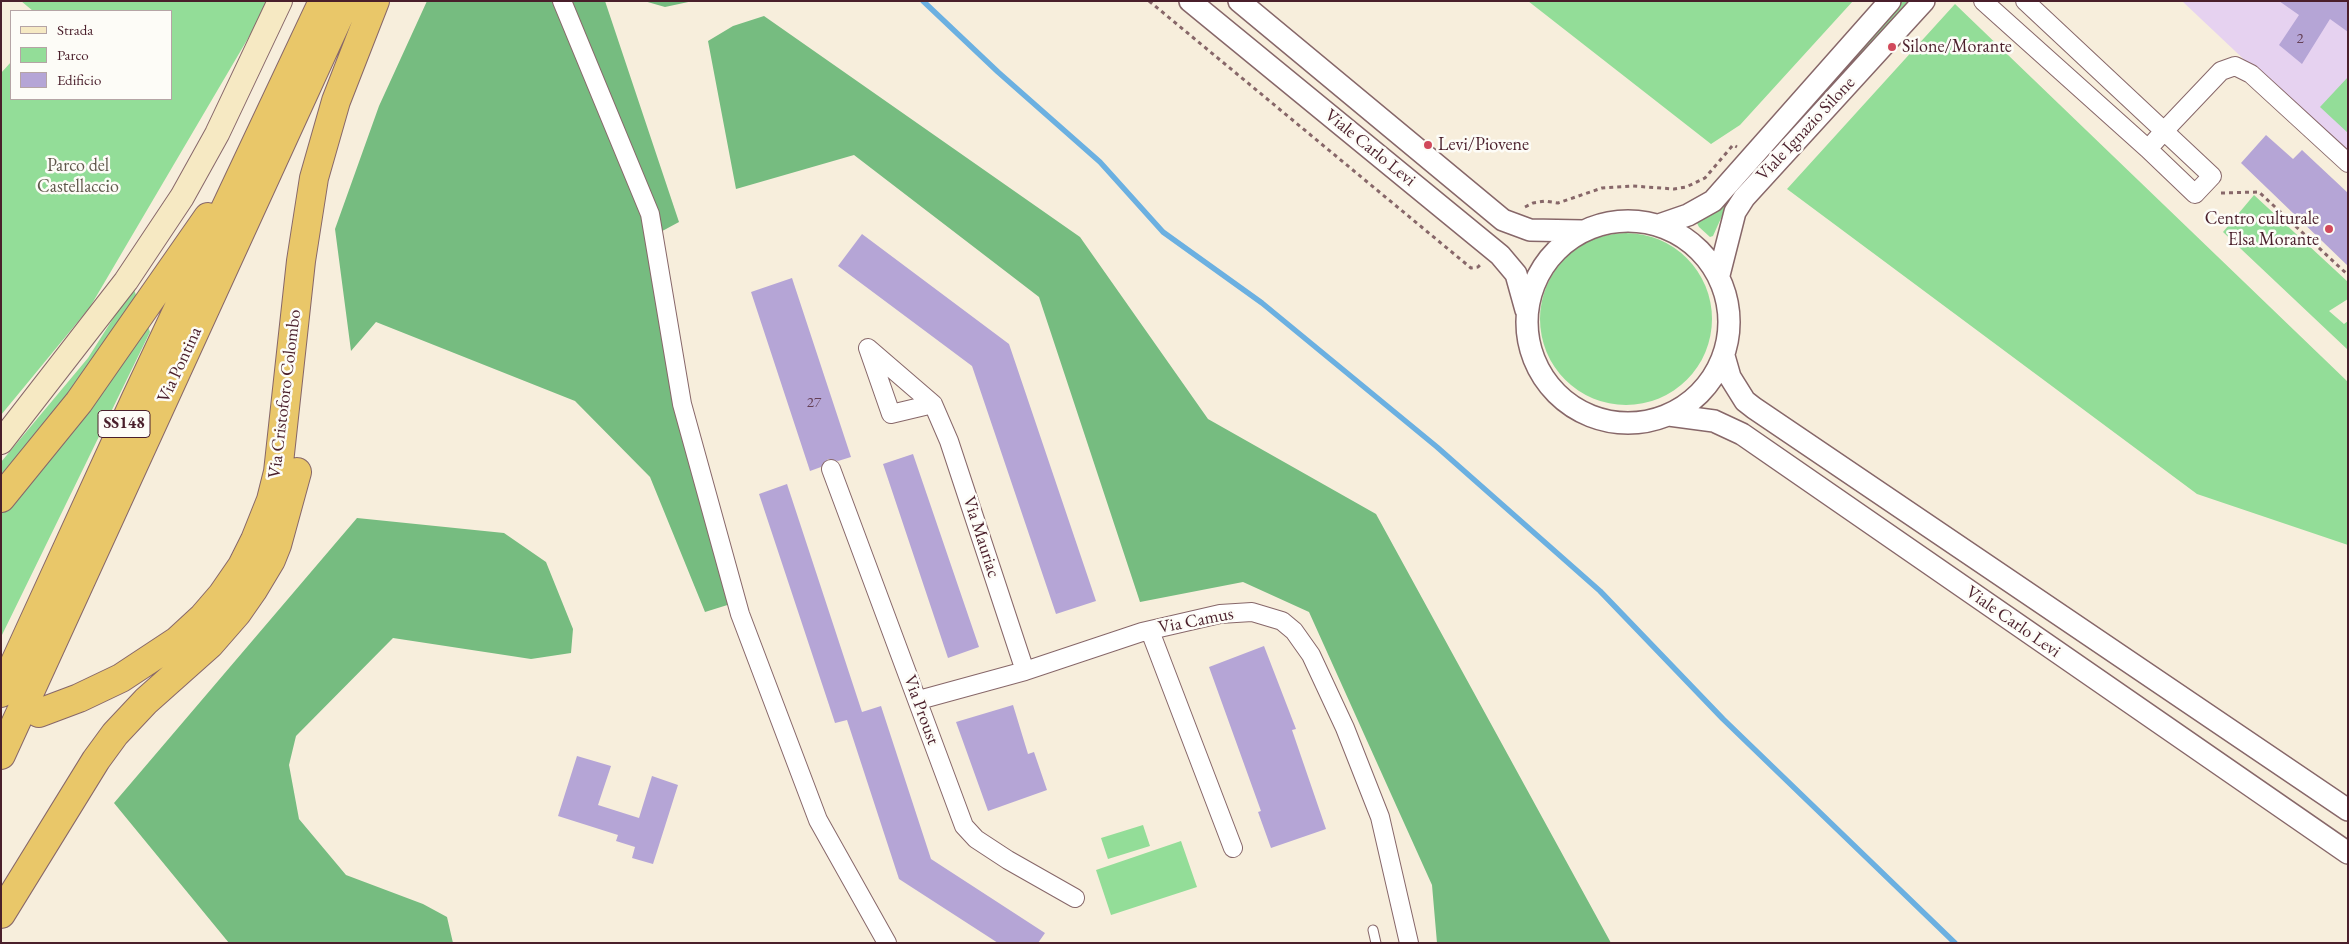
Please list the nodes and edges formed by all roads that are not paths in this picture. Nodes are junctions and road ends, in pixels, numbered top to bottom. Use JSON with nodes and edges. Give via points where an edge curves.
{"nodes":[{"id":1,"x":280,"y":1,"type":"edge"},
{"id":2,"x":323,"y":1,"type":"edge"},
{"id":3,"x":346,"y":1,"type":"edge"},
{"id":4,"x":375,"y":1,"type":"edge"},
{"id":5,"x":562,"y":1,"type":"edge"},
{"id":6,"x":1190,"y":1,"type":"edge"},
{"id":7,"x":1240,"y":1,"type":"edge"},
{"id":8,"x":1890,"y":1,"type":"edge"},
{"id":9,"x":1924,"y":1,"type":"edge"},
{"id":10,"x":1984,"y":1,"type":"edge"},
{"id":11,"x":2025,"y":1,"type":"edge"},
{"id":12,"x":2164,"y":131,"type":"junction"},
{"id":13,"x":2148,"y":149,"type":"junction"},
{"id":14,"x":250,"y":156,"type":"junction"},
{"id":15,"x":2348,"y":163,"type":"edge"},
{"id":16,"x":309,"y":201,"type":"junction"},
{"id":17,"x":1659,"y":225,"type":"junction"},
{"id":18,"x":1583,"y":231,"type":"junction"},
{"id":19,"x":1719,"y":275,"type":"junction"},
{"id":20,"x":1527,"y":312,"type":"junction"},
{"id":21,"x":1724,"y":356,"type":"junction"},
{"id":22,"x":933,"y":404,"type":"dead end"},
{"id":23,"x":1669,"y":415,"type":"junction"},
{"id":24,"x":1,"y":442,"type":"edge"},
{"id":25,"x":832,"y":469,"type":"dead end"},
{"id":26,"x":1,"y":498,"type":"edge"},
{"id":27,"x":1150,"y":630,"type":"junction"},
{"id":28,"x":1024,"y":671,"type":"junction"},
{"id":29,"x":1,"y":694,"type":"edge"},
{"id":30,"x":919,"y":700,"type":"junction"},
{"id":31,"x":39,"y":713,"type":"dead end"},
{"id":32,"x":1,"y":755,"type":"edge"},
{"id":33,"x":2348,"y":810,"type":"edge"},
{"id":34,"x":1233,"y":848,"type":"dead end"},
{"id":35,"x":2348,"y":853,"type":"edge"},
{"id":36,"x":1075,"y":898,"type":"dead end"},
{"id":37,"x":1,"y":914,"type":"edge"},
{"id":38,"x":1373,"y":930,"type":"dead end"},
{"id":39,"x":887,"y":943,"type":"edge"},
{"id":40,"x":1376,"y":943,"type":"edge"},
{"id":41,"x":1410,"y":943,"type":"edge"}],
"edges":[{"from":1,"to":24,"type":"main road","via":[[217,134],[182,197],[115,295]]},
{"from":2,"to":14,"type":"highway","number":"SS148"},
{"from":3,"to":32,"type":"highway","name":"Via Pontina","number":"SS148"},
{"from":4,"to":16,"type":"highway","name":"Via Cristoforo Colombo","via":[[336,101]]},
{"from":5,"to":39,"type":"street","via":[[650,214],[682,404],[740,614],[818,820]]},
{"from":6,"to":20,"type":"street","name":"Viale Carlo Levi","via":[[1500,256],[1516,274]]},
{"from":7,"to":18,"type":"street","name":"Viale Carlo Levi","via":[[1503,220],[1530,230]]},
{"from":8,"to":17,"type":"street","name":"Viale Ignazio Silone","via":[[1713,201],[1688,215]]},
{"from":9,"to":19,"type":"street","name":"Viale Ignazio Silone","via":[[1744,198],[1735,212]]},
{"from":10,"to":13,"type":"street"},
{"from":11,"to":12,"type":"street"},
{"from":12,"to":13,"type":"street"},
{"from":12,"to":13,"type":"street","via":[[2212,176],[2195,194]]},
{"from":12,"to":15,"type":"street","via":[[2221,71],[2230,66],[2246,70]]},
{"from":14,"to":26,"type":"highway","via":[[79,402]]},
{"from":14,"to":29,"type":"highway","name":"Via Pontina","number":"SS148"},
{"from":16,"to":31,"type":"highway","name":"Via Cristoforo Colombo","via":[[278,472],[266,514],[249,553],[213,606],[165,650],[109,684]]},
{"from":16,"to":37,"type":"highway","via":[[311,289],[298,469],[271,560],[227,625],[146,700],[115,734]]},
{"from":17,"to":18,"type":"street","via":[[1620,221]]},
{"from":17,"to":19,"type":"street","via":[[1681,235],[1700,250]]},
{"from":18,"to":20,"type":"street","via":[[1550,256],[1536,280]]},
{"from":19,"to":21,"type":"street","via":[[1730,312]]},
{"from":20,"to":23,"type":"street","via":[[1527,333],[1537,367],[1553,390],[1569,404],[1607,422],[1649,422]]},
{"from":21,"to":23,"type":"street","via":[[1712,380],[1693,401]]},
{"from":21,"to":33,"type":"street","name":"Viale Carlo Levi","via":[[1730,376],[1745,401],[1754,408]]},
{"from":22,"to":28,"type":"street","name":"Via Mauriac","via":[[949,441]]},
{"from":23,"to":35,"type":"street","name":"Viale Carlo Levi","via":[[1714,421],[1742,434]]},
{"from":25,"to":30,"type":"street","name":"Via Proust"},
{"from":27,"to":28,"type":"street","name":"Via Camus"},
{"from":27,"to":34,"type":"street"},
{"from":27,"to":41,"type":"street","name":"Via Camus","via":[[1220,614],[1252,612],[1282,621],[1294,632],[1311,655],[1345,728],[1380,817]]},
{"from":28,"to":30,"type":"street","name":"Via Camus"},
{"from":30,"to":36,"type":"street","name":"Via Proust","via":[[964,826],[976,839],[1008,860]]},
{"from":38,"to":40,"type":"lane"}]}
